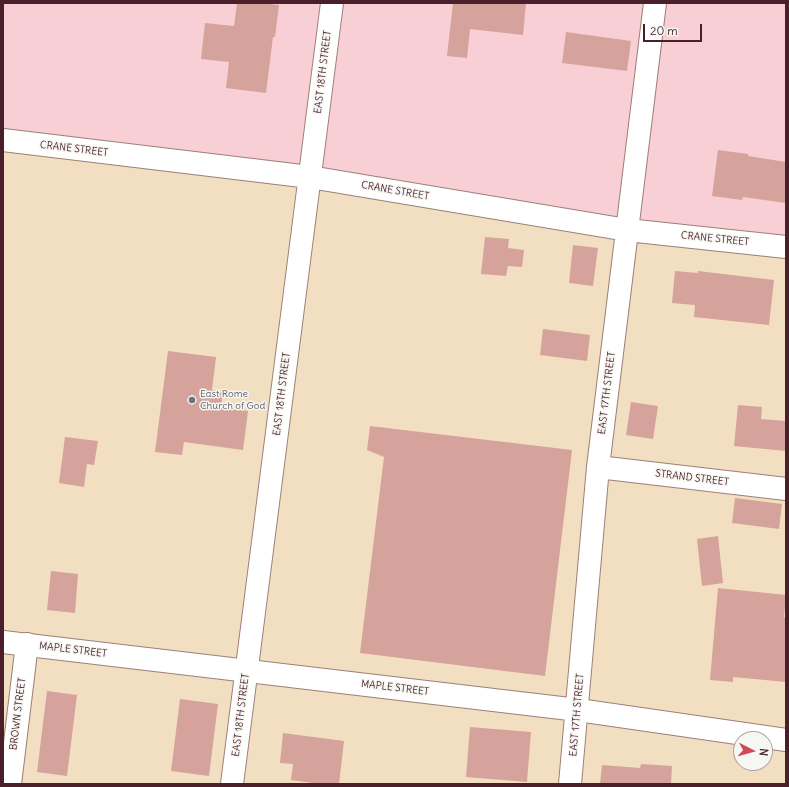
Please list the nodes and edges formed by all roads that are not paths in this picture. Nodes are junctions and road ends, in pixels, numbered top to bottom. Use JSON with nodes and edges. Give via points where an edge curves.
{"nodes":[{"id":1,"x":332,"y":3,"type":"edge"},
{"id":2,"x":655,"y":3,"type":"edge"},
{"id":3,"x":3,"y":140,"type":"edge"},
{"id":4,"x":310,"y":177,"type":"junction"},
{"id":5,"x":627,"y":230,"type":"junction"},
{"id":6,"x":786,"y":247,"type":"edge"},
{"id":7,"x":598,"y":466,"type":"junction"},
{"id":8,"x":786,"y":489,"type":"edge"},
{"id":9,"x":3,"y":642,"type":"edge"},
{"id":10,"x":27,"y":644,"type":"junction"},
{"id":11,"x":247,"y":670,"type":"junction"},
{"id":12,"x":578,"y":710,"type":"junction"},
{"id":13,"x":786,"y":740,"type":"edge"},
{"id":14,"x":10,"y":784,"type":"edge"},
{"id":15,"x":232,"y":784,"type":"edge"},
{"id":16,"x":570,"y":784,"type":"edge"}],
"edges":[{"from":1,"to":4,"type":"street","name":"EAST 18TH STREET"},
{"from":2,"to":5,"type":"street","name":"EAST 17TH STREET"},
{"from":3,"to":4,"type":"street","name":"CRANE STREET"},
{"from":4,"to":5,"type":"street","name":"CRANE STREET"},
{"from":4,"to":11,"type":"street","name":"EAST 18TH STREET"},
{"from":5,"to":6,"type":"street","name":"CRANE STREET"},
{"from":5,"to":7,"type":"street","name":"EAST 17TH STREET"},
{"from":7,"to":8,"type":"street","name":"STRAND STREET"},
{"from":7,"to":12,"type":"street","name":"EAST 17TH STREET"},
{"from":9,"to":10,"type":"street","name":"MAPLE STREET"},
{"from":10,"to":11,"type":"street","name":"MAPLE STREET"},
{"from":10,"to":14,"type":"street","name":"BROWN STREET"},
{"from":11,"to":12,"type":"street","name":"MAPLE STREET"},
{"from":11,"to":15,"type":"street","name":"EAST 18TH STREET"},
{"from":12,"to":13,"type":"street","name":"MAPLE STREET"},
{"from":12,"to":16,"type":"street","name":"EAST 17TH STREET"}]}
